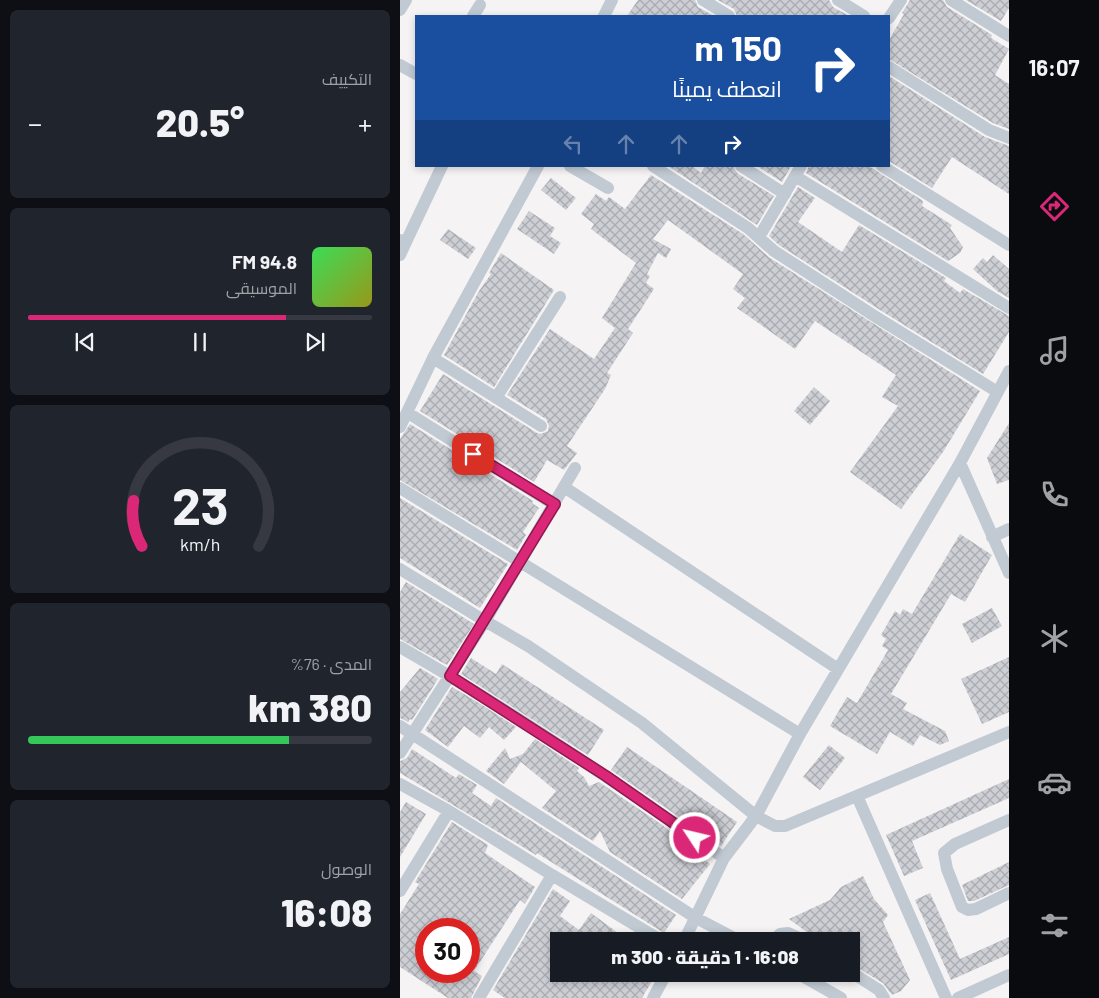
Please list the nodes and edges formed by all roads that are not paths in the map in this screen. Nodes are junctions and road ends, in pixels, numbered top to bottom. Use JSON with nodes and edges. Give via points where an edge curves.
{"nodes":[{"id":1,"x":406,"y":0,"type":"edge"},
{"id":2,"x":612,"y":0,"type":"edge"},
{"id":3,"x":703,"y":0,"type":"edge"},
{"id":4,"x":838,"y":0,"type":"edge"},
{"id":5,"x":901,"y":0,"type":"edge"},
{"id":6,"x":952,"y":0,"type":"edge"},
{"id":7,"x":480,"y":5,"type":"dead end"},
{"id":8,"x":400,"y":10,"type":"edge"},
{"id":9,"x":474,"y":15,"type":"edge"},
{"id":10,"x":604,"y":15,"type":"edge"},
{"id":11,"x":727,"y":15,"type":"edge"},
{"id":12,"x":862,"y":15,"type":"edge"},
{"id":13,"x":890,"y":16,"type":"edge"},
{"id":14,"x":1009,"y":36,"type":"edge"},
{"id":15,"x":400,"y":65,"type":"edge"},
{"id":16,"x":890,"y":68,"type":"edge"},
{"id":17,"x":415,"y":73,"type":"edge"},
{"id":18,"x":1009,"y":138,"type":"edge"},
{"id":19,"x":441,"y":167,"type":"edge"},
{"id":20,"x":537,"y":167,"type":"edge"},
{"id":21,"x":572,"y":167,"type":"edge"},
{"id":22,"x":654,"y":167,"type":"edge"},
{"id":23,"x":743,"y":167,"type":"edge"},
{"id":24,"x":884,"y":167,"type":"edge"},
{"id":25,"x":798,"y":171,"type":"edge"},
{"id":26,"x":608,"y":188,"type":"dead end"},
{"id":27,"x":784,"y":194,"type":"junction"},
{"id":28,"x":759,"y":237,"type":"junction"},
{"id":29,"x":403,"y":241,"type":"edge"},
{"id":30,"x":1009,"y":245,"type":"edge"},
{"id":31,"x":400,"y":255,"type":"edge"},
{"id":32,"x":560,"y":297,"type":"dead end"},
{"id":33,"x":1009,"y":308,"type":"edge"},
{"id":34,"x":433,"y":358,"type":"junction"},
{"id":35,"x":1009,"y":371,"type":"edge"},
{"id":36,"x":996,"y":391,"type":"junction"},
{"id":37,"x":496,"y":398,"type":"junction"},
{"id":38,"x":408,"y":413,"type":"junction"},
{"id":39,"x":541,"y":426,"type":"dead end"},
{"id":40,"x":400,"y":428,"type":"edge"},
{"id":41,"x":960,"y":463,"type":"junction"},
{"id":42,"x":575,"y":468,"type":"dead end"},
{"id":43,"x":564,"y":487,"type":"junction"},
{"id":44,"x":400,"y":488,"type":"edge"},
{"id":45,"x":555,"y":504,"type":"junction"},
{"id":46,"x":1009,"y":529,"type":"edge"},
{"id":47,"x":992,"y":537,"type":"junction"},
{"id":48,"x":518,"y":561,"type":"junction"},
{"id":49,"x":400,"y":569,"type":"edge"},
{"id":50,"x":1009,"y":573,"type":"edge"},
{"id":51,"x":485,"y":621,"type":"junction"},
{"id":52,"x":400,"y":647,"type":"edge"},
{"id":53,"x":838,"y":669,"type":"junction"},
{"id":54,"x":450,"y":676,"type":"junction"},
{"id":55,"x":400,"y":726,"type":"edge"},
{"id":56,"x":1009,"y":732,"type":"edge"},
{"id":57,"x":412,"y":733,"type":"junction"},
{"id":58,"x":800,"y":734,"type":"junction"},
{"id":59,"x":400,"y":753,"type":"edge"},
{"id":60,"x":400,"y":784,"type":"edge"},
{"id":61,"x":857,"y":796,"type":"junction"},
{"id":62,"x":449,"y":811,"type":"junction"},
{"id":63,"x":756,"y":816,"type":"junction"},
{"id":64,"x":1009,"y":820,"type":"edge"},
{"id":65,"x":724,"y":858,"type":"junction"},
{"id":66,"x":552,"y":874,"type":"junction"},
{"id":67,"x":400,"y":891,"type":"edge"},
{"id":68,"x":1009,"y":893,"type":"edge"},
{"id":69,"x":696,"y":918,"type":"junction"},
{"id":70,"x":647,"y":932,"type":"edge"},
{"id":71,"x":689,"y":932,"type":"edge"},
{"id":72,"x":723,"y":932,"type":"edge"},
{"id":73,"x":1009,"y":975,"type":"edge"},
{"id":74,"x":860,"y":978,"type":"edge"},
{"id":75,"x":662,"y":982,"type":"edge"},
{"id":76,"x":813,"y":982,"type":"edge"},
{"id":77,"x":479,"y":998,"type":"edge"},
{"id":78,"x":653,"y":998,"type":"edge"},
{"id":79,"x":841,"y":998,"type":"edge"},
{"id":80,"x":884,"y":998,"type":"edge"},
{"id":81,"x":946,"y":998,"type":"edge"},
{"id":82,"x":958,"y":998,"type":"edge"}],
"edges":[{"from":1,"to":8,"type":"street"},
{"from":2,"to":10,"type":"street"},
{"from":3,"to":11,"type":"street"},
{"from":4,"to":12,"type":"street"},
{"from":5,"to":13,"type":"street"},
{"from":6,"to":14,"type":"street"},
{"from":7,"to":9,"type":"street"},
{"from":15,"to":17,"type":"street"},
{"from":16,"to":18,"type":"street","via":[[989,130]]},
{"from":19,"to":29,"type":"street"},
{"from":20,"to":34,"type":"street"},
{"from":21,"to":26,"type":"street"},
{"from":22,"to":28,"type":"street"},
{"from":23,"to":27,"type":"street"},
{"from":24,"to":30,"type":"street"},
{"from":25,"to":27,"type":"street"},
{"from":25,"to":33,"type":"street"},
{"from":27,"to":28,"type":"street"},
{"from":28,"to":36,"type":"street","via":[[774,251]]},
{"from":29,"to":31,"type":"street"},
{"from":32,"to":37,"type":"street"},
{"from":34,"to":37,"type":"street"},
{"from":34,"to":38,"type":"street"},
{"from":35,"to":36,"type":"street"},
{"from":36,"to":41,"type":"street"},
{"from":37,"to":39,"type":"street"},
{"from":38,"to":40,"type":"street"},
{"from":38,"to":45,"type":"street"},
{"from":41,"to":47,"type":"street"},
{"from":41,"to":53,"type":"street"},
{"from":42,"to":43,"type":"street"},
{"from":43,"to":45,"type":"street"},
{"from":43,"to":53,"type":"street"},
{"from":44,"to":48,"type":"street"},
{"from":45,"to":48,"type":"street"},
{"from":46,"to":47,"type":"street"},
{"from":47,"to":50,"type":"street"},
{"from":48,"to":51,"type":"street"},
{"from":48,"to":58,"type":"street"},
{"from":49,"to":51,"type":"street"},
{"from":51,"to":54,"type":"street"},
{"from":51,"to":63,"type":"street","via":[[642,723]]},
{"from":52,"to":54,"type":"street"},
{"from":53,"to":58,"type":"street"},
{"from":54,"to":57,"type":"street"},
{"from":54,"to":65,"type":"street","via":[[606,776]]},
{"from":55,"to":57,"type":"street"},
{"from":56,"to":61,"type":"street"},
{"from":57,"to":59,"type":"street"},
{"from":57,"to":69,"type":"street"},
{"from":58,"to":63,"type":"street"},
{"from":60,"to":62,"type":"street"},
{"from":61,"to":63,"type":"street","via":[[785,826],[775,826]]},
{"from":61,"to":81,"type":"street"},
{"from":62,"to":66,"type":"street"},
{"from":62,"to":67,"type":"street"},
{"from":63,"to":65,"type":"street"},
{"from":64,"to":68,"type":"street","via":[[955,844],[944,853],[962,907],[976,909]]},
{"from":65,"to":69,"type":"street"},
{"from":66,"to":70,"type":"street"},
{"from":66,"to":77,"type":"street"},
{"from":69,"to":71,"type":"street"},
{"from":69,"to":72,"type":"street"},
{"from":73,"to":82,"type":"street"},
{"from":74,"to":80,"type":"street","via":[[879,990]]},
{"from":75,"to":78,"type":"street"},
{"from":76,"to":79,"type":"street"}]}
